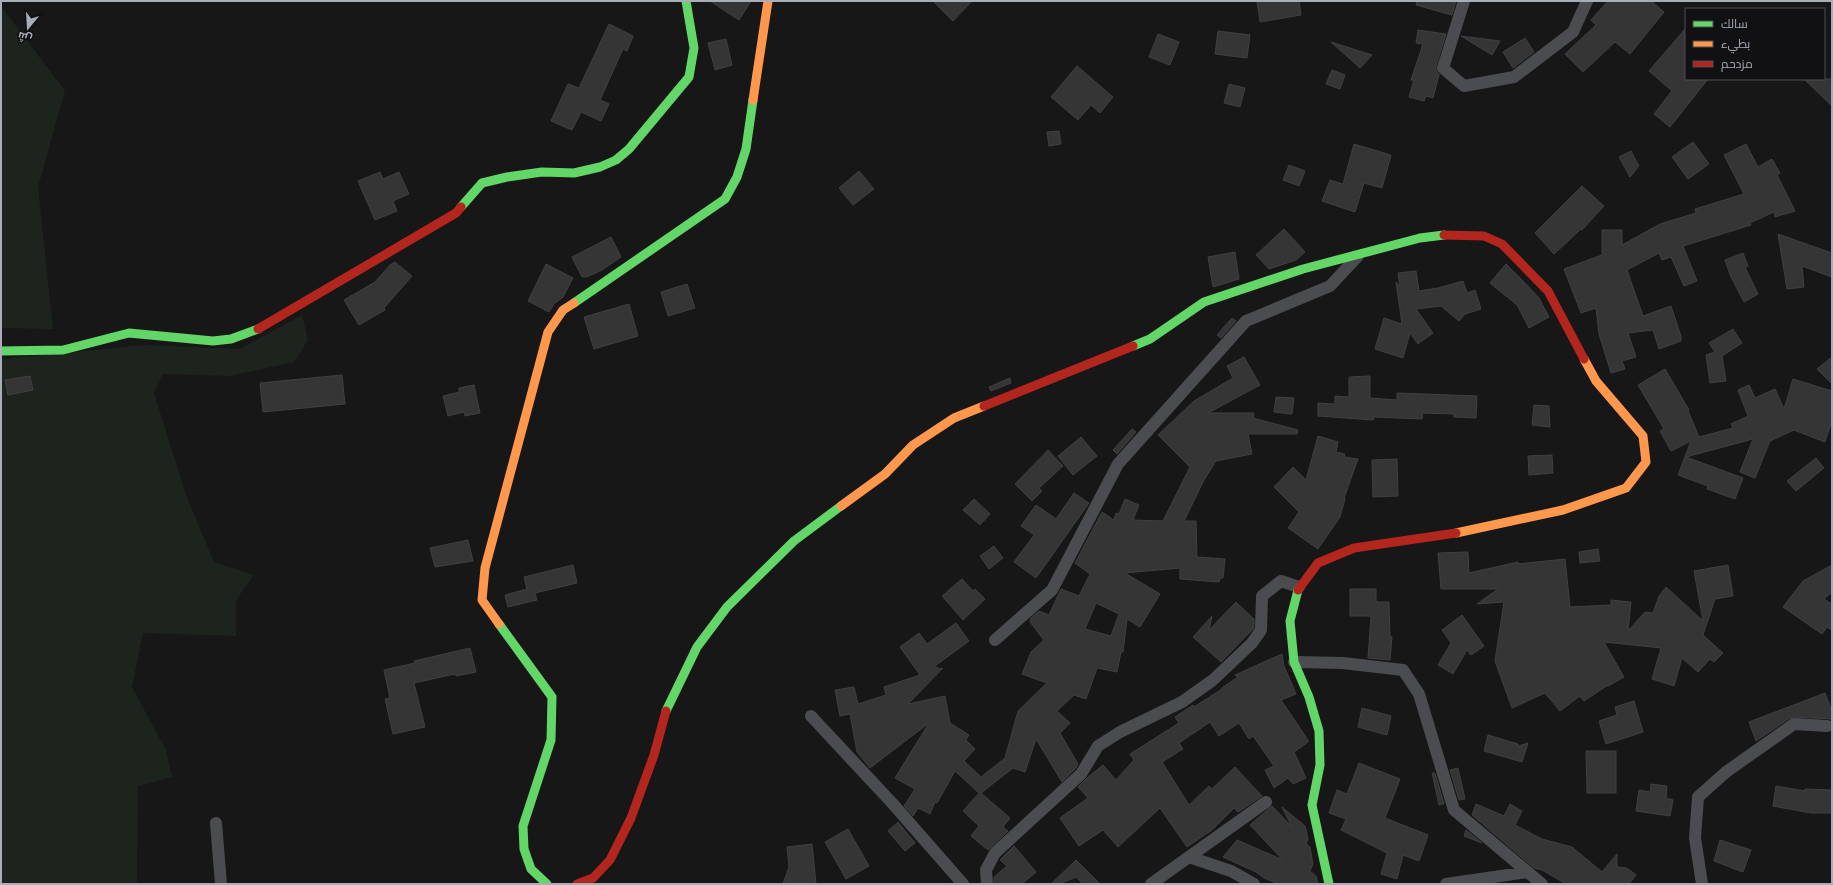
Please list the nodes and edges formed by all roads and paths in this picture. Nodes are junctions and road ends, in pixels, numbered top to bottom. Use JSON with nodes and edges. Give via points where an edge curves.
{"nodes":[{"id":1,"x":686,"y":1,"type":"edge"},
{"id":2,"x":768,"y":1,"type":"edge"},
{"id":3,"x":1464,"y":1,"type":"edge"},
{"id":4,"x":1587,"y":1,"type":"edge"},
{"id":5,"x":1361,"y":254,"type":"junction"},
{"id":6,"x":1,"y":351,"type":"edge"},
{"id":7,"x":1299,"y":587,"type":"junction"},
{"id":8,"x":995,"y":640,"type":"dead end"},
{"id":9,"x":1294,"y":662,"type":"junction"},
{"id":10,"x":812,"y":716,"type":"dead end"},
{"id":11,"x":1827,"y":726,"type":"dead end"},
{"id":12,"x":1266,"y":802,"type":"dead end"},
{"id":13,"x":216,"y":823,"type":"dead end"},
{"id":14,"x":1189,"y":857,"type":"junction"},
{"id":15,"x":1528,"y":872,"type":"junction"},
{"id":16,"x":221,"y":884,"type":"edge"},
{"id":17,"x":547,"y":884,"type":"edge"},
{"id":18,"x":577,"y":884,"type":"edge"},
{"id":19,"x":963,"y":884,"type":"edge"},
{"id":20,"x":986,"y":884,"type":"edge"},
{"id":21,"x":1151,"y":884,"type":"edge"},
{"id":22,"x":1254,"y":884,"type":"edge"},
{"id":23,"x":1329,"y":884,"type":"edge"},
{"id":24,"x":1446,"y":884,"type":"edge"},
{"id":25,"x":1542,"y":884,"type":"edge"},
{"id":26,"x":1702,"y":884,"type":"edge"}],
"edges":[{"from":1,"to":6,"type":"main road","via":[[694,48],[689,77],[629,149],[616,160],[574,173],[542,172],[482,183],[456,213],[257,330],[231,339],[213,340],[129,333],[63,350]]},
{"from":2,"to":17,"type":"main road","via":[[746,149],[737,177],[725,199],[563,310],[548,332],[485,568],[482,600],[552,697],[551,740],[523,826],[524,849],[531,869]]},
{"from":3,"to":4,"type":"street","via":[[1443,68],[1464,86],[1514,77],[1574,32]]},
{"from":5,"to":7,"type":"main road","via":[[1420,238],[1448,234],[1484,236],[1502,244],[1548,291],[1596,381],[1643,436],[1646,462],[1626,488],[1563,510],[1444,536],[1354,548],[1318,563]]},
{"from":5,"to":8,"type":"street","via":[[1330,286],[1246,321],[1118,464],[1052,590]]},
{"from":5,"to":18,"type":"main road","via":[[1303,269],[1204,302],[1150,339],[954,418],[913,445],[885,474],[794,541],[718,618],[696,647],[664,716],[654,755],[631,818],[610,860],[593,878]]},
{"from":7,"to":9,"type":"main road","via":[[1290,621]]},
{"from":7,"to":20,"type":"street","via":[[1281,581],[1262,596],[1261,630],[1252,643],[1213,680],[1182,702],[1120,732],[1098,746],[1082,774],[995,853],[986,870]]},
{"from":9,"to":15,"type":"street","via":[[1343,662],[1403,670],[1419,694],[1454,810]]},
{"from":9,"to":23,"type":"main road","via":[[1309,697],[1319,731],[1320,766],[1312,805]]},
{"from":10,"to":19,"type":"street"},
{"from":11,"to":26,"type":"street","via":[[1794,724],[1726,772],[1698,797],[1695,838]]},
{"from":12,"to":14,"type":"street"},
{"from":13,"to":16,"type":"street"},
{"from":14,"to":21,"type":"street"},
{"from":14,"to":22,"type":"street","via":[[1231,871]]},
{"from":15,"to":24,"type":"street"},
{"from":15,"to":25,"type":"street"}]}
